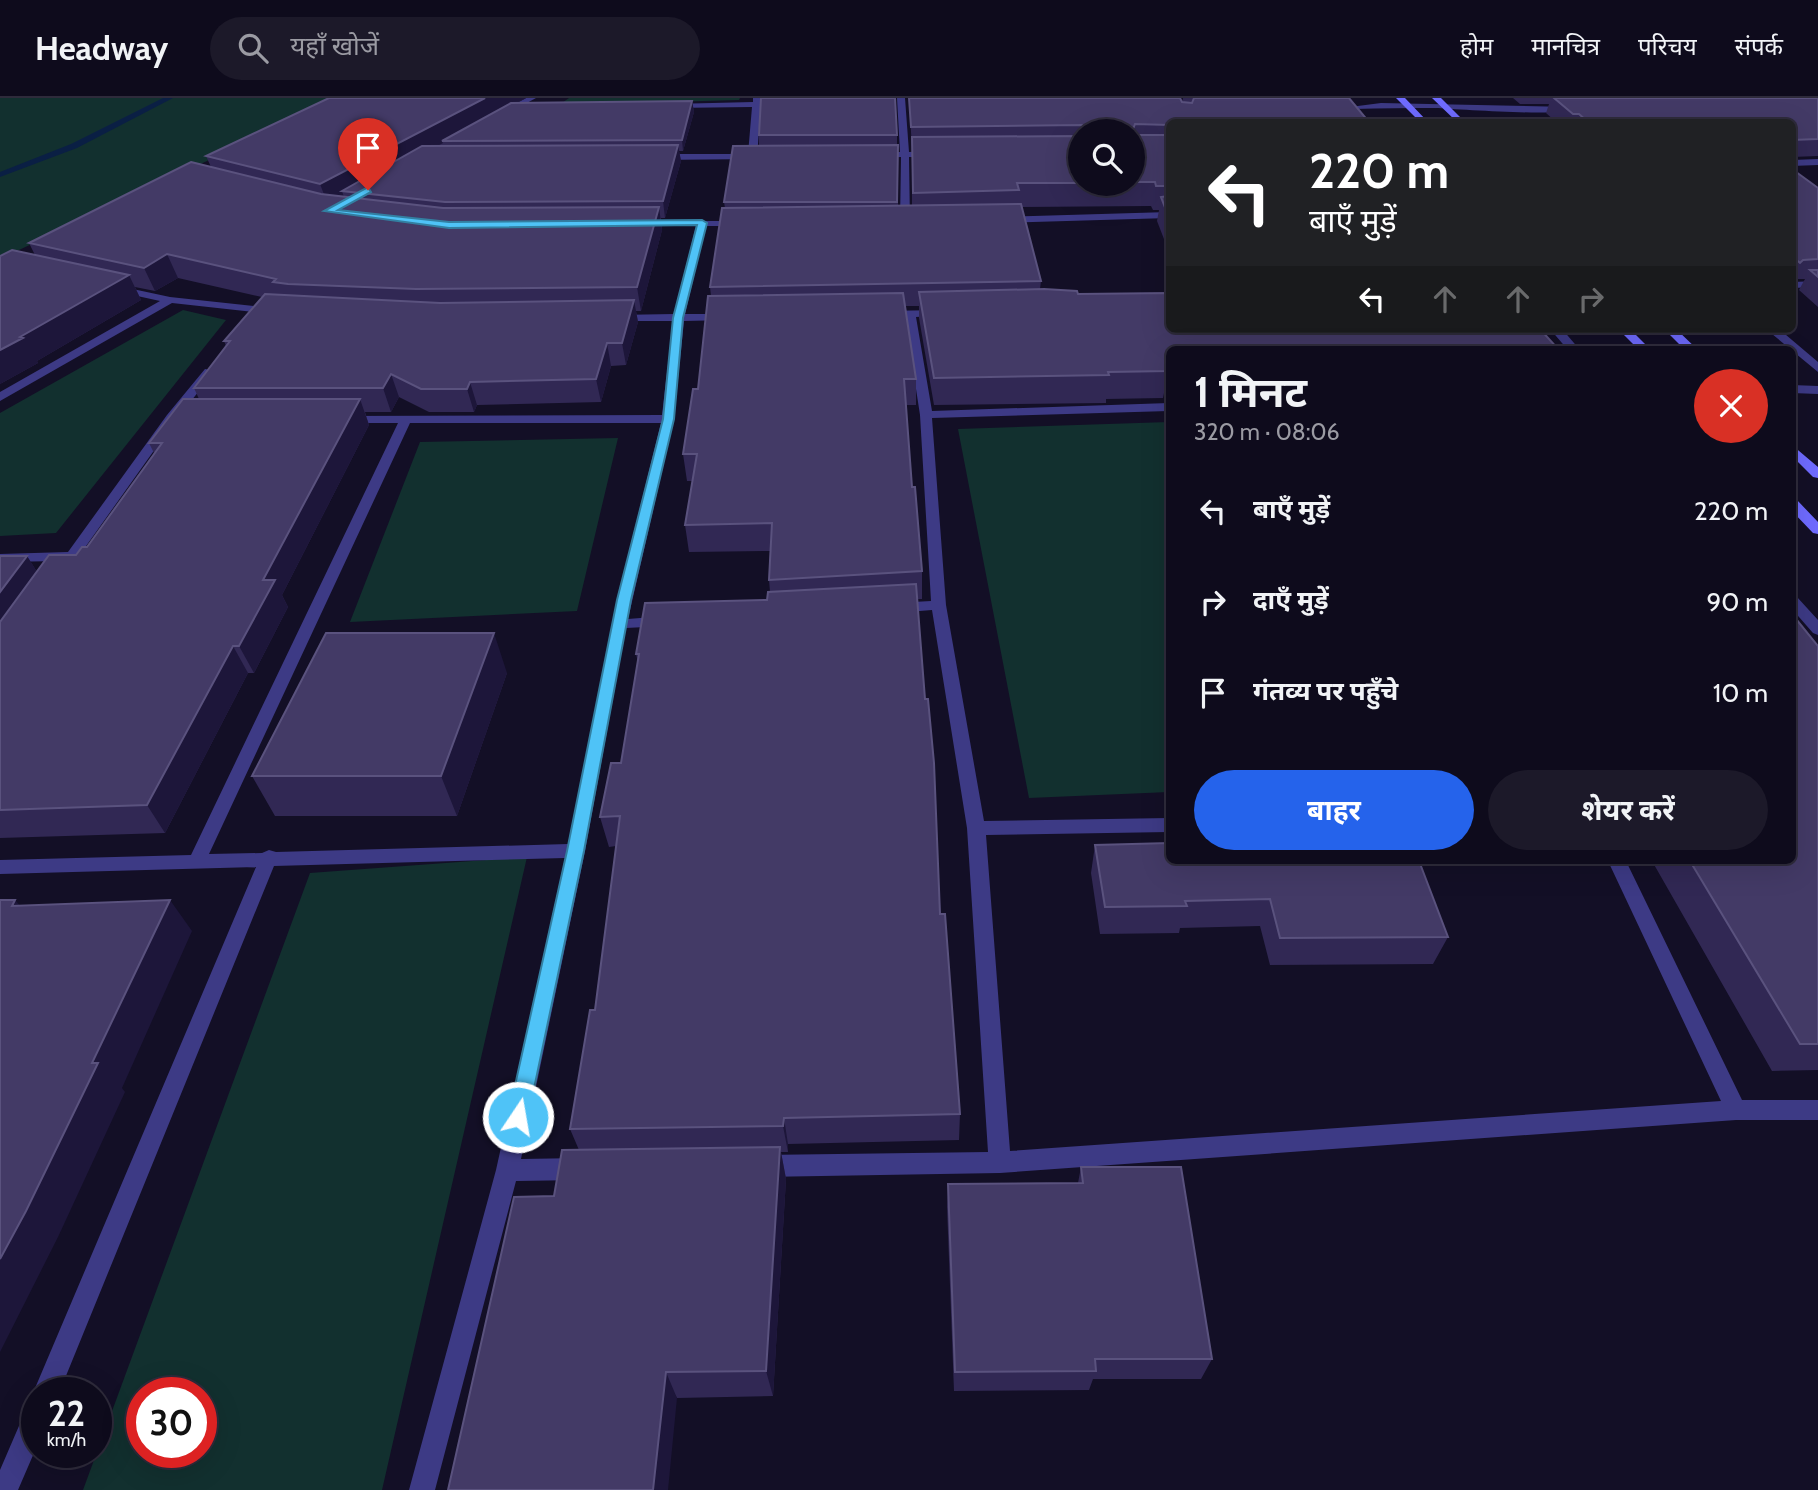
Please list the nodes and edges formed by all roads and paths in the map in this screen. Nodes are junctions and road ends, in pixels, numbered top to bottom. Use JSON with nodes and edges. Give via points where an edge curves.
{"nodes":[{"id":1,"x":532,"y":98,"type":"edge"},
{"id":2,"x":1345,"y":98,"type":"edge"},
{"id":3,"x":1436,"y":98,"type":"edge"},
{"id":4,"x":1496,"y":98,"type":"edge"},
{"id":5,"x":757,"y":101,"type":"edge"},
{"id":6,"x":1403,"y":101,"type":"edge"},
{"id":7,"x":902,"y":103,"type":"edge"},
{"id":8,"x":660,"y":106,"type":"edge"},
{"id":9,"x":1445,"y":106,"type":"junction"},
{"id":10,"x":1354,"y":107,"type":"junction"},
{"id":11,"x":537,"y":108,"type":"edge"},
{"id":12,"x":916,"y":108,"type":"edge"},
{"id":13,"x":1575,"y":108,"type":"edge"},
{"id":14,"x":510,"y":109,"type":"junction"},
{"id":15,"x":1509,"y":110,"type":"junction"},
{"id":16,"x":1361,"y":115,"type":"edge"},
{"id":17,"x":498,"y":116,"type":"edge"},
{"id":18,"x":1517,"y":116,"type":"dead end"},
{"id":19,"x":1421,"y":119,"type":"edge"},
{"id":20,"x":1458,"y":119,"type":"edge"},
{"id":21,"x":945,"y":154,"type":"edge"},
{"id":22,"x":863,"y":155,"type":"edge"},
{"id":23,"x":905,"y":155,"type":"junction"},
{"id":24,"x":644,"y":157,"type":"edge"},
{"id":25,"x":752,"y":157,"type":"junction"},
{"id":26,"x":766,"y":157,"type":"edge"},
{"id":27,"x":1818,"y":162,"type":"edge"},
{"id":28,"x":1796,"y":163,"type":"edge"},
{"id":29,"x":1166,"y":215,"type":"edge"},
{"id":30,"x":988,"y":220,"type":"edge"},
{"id":31,"x":919,"y":222,"type":"edge"},
{"id":32,"x":622,"y":223,"type":"edge"},
{"id":33,"x":702,"y":223,"type":"junction"},
{"id":34,"x":756,"y":223,"type":"edge"},
{"id":35,"x":891,"y":223,"type":"edge"},
{"id":36,"x":905,"y":223,"type":"junction"},
{"id":37,"x":1818,"y":284,"type":"edge"},
{"id":38,"x":1796,"y":285,"type":"edge"},
{"id":39,"x":104,"y":286,"type":"edge"},
{"id":40,"x":170,"y":300,"type":"junction"},
{"id":41,"x":285,"y":311,"type":"edge"},
{"id":42,"x":910,"y":313,"type":"junction"},
{"id":43,"x":951,"y":313,"type":"edge"},
{"id":44,"x":869,"y":314,"type":"edge"},
{"id":45,"x":747,"y":316,"type":"edge"},
{"id":46,"x":597,"y":318,"type":"edge"},
{"id":47,"x":678,"y":318,"type":"junction"},
{"id":48,"x":1628,"y":333,"type":"edge"},
{"id":49,"x":1674,"y":333,"type":"edge"},
{"id":50,"x":1777,"y":333,"type":"edge"},
{"id":51,"x":1640,"y":346,"type":"edge"},
{"id":52,"x":1688,"y":346,"type":"edge"},
{"id":53,"x":1792,"y":346,"type":"edge"},
{"id":54,"x":1796,"y":349,"type":"edge"},
{"id":55,"x":215,"y":364,"type":"edge"},
{"id":56,"x":1818,"y":368,"type":"edge"},
{"id":57,"x":1796,"y":388,"type":"edge"},
{"id":58,"x":1818,"y":390,"type":"edge"},
{"id":59,"x":0,"y":397,"type":"edge"},
{"id":60,"x":1166,"y":407,"type":"edge"},
{"id":61,"x":926,"y":415,"type":"junction"},
{"id":62,"x":324,"y":419,"type":"edge"},
{"id":63,"x":407,"y":419,"type":"junction"},
{"id":64,"x":668,"y":419,"type":"junction"},
{"id":65,"x":1796,"y":453,"type":"edge"},
{"id":66,"x":1818,"y":474,"type":"edge"},
{"id":67,"x":1796,"y":507,"type":"edge"},
{"id":68,"x":1818,"y":530,"type":"edge"},
{"id":69,"x":72,"y":556,"type":"junction"},
{"id":70,"x":0,"y":558,"type":"edge"},
{"id":71,"x":50,"y":587,"type":"edge"},
{"id":72,"x":939,"y":605,"type":"junction"},
{"id":73,"x":1796,"y":605,"type":"edge"},
{"id":74,"x":884,"y":608,"type":"edge"},
{"id":75,"x":675,"y":620,"type":"edge"},
{"id":76,"x":619,"y":624,"type":"junction"},
{"id":77,"x":1818,"y":630,"type":"edge"},
{"id":78,"x":1166,"y":825,"type":"edge"},
{"id":79,"x":976,"y":828,"type":"junction"},
{"id":80,"x":576,"y":851,"type":"junction"},
{"id":81,"x":269,"y":858,"type":"junction"},
{"id":82,"x":198,"y":859,"type":"junction"},
{"id":83,"x":1618,"y":864,"type":"edge"},
{"id":84,"x":0,"y":867,"type":"edge"},
{"id":85,"x":1736,"y":1110,"type":"junction"},
{"id":86,"x":1818,"y":1110,"type":"edge"},
{"id":87,"x":1000,"y":1162,"type":"junction"},
{"id":88,"x":740,"y":1166,"type":"edge"},
{"id":89,"x":603,"y":1168,"type":"edge"},
{"id":90,"x":507,"y":1170,"type":"junction"},
{"id":91,"x":53,"y":1377,"type":"edge"},
{"id":92,"x":21,"y":1452,"type":"edge"},
{"id":93,"x":5,"y":1490,"type":"edge"},
{"id":94,"x":422,"y":1490,"type":"edge"}],
"edges":[{"from":1,"to":14,"type":"street"},
{"from":2,"to":10,"type":"street"},
{"from":3,"to":9,"type":"main road"},
{"from":4,"to":15,"type":"street"},
{"from":5,"to":8,"type":"street"},
{"from":5,"to":25,"type":"street"},
{"from":6,"to":9,"type":"street"},
{"from":6,"to":10,"type":"street"},
{"from":6,"to":19,"type":"main road"},
{"from":7,"to":12,"type":"street"},
{"from":7,"to":23,"type":"street"},
{"from":9,"to":15,"type":"street"},
{"from":9,"to":20,"type":"main road"},
{"from":10,"to":16,"type":"street"},
{"from":11,"to":14,"type":"street"},
{"from":13,"to":15,"type":"street"},
{"from":14,"to":17,"type":"street"},
{"from":15,"to":18,"type":"street"},
{"from":21,"to":23,"type":"street"},
{"from":22,"to":23,"type":"street"},
{"from":23,"to":36,"type":"street"},
{"from":24,"to":25,"type":"street"},
{"from":25,"to":26,"type":"street"},
{"from":27,"to":28,"type":"street"},
{"from":29,"to":30,"type":"street"},
{"from":31,"to":36,"type":"street"},
{"from":32,"to":33,"type":"street"},
{"from":33,"to":34,"type":"street"},
{"from":33,"to":47,"type":"street"},
{"from":35,"to":36,"type":"street"},
{"from":37,"to":38,"type":"street"},
{"from":39,"to":40,"type":"street"},
{"from":40,"to":41,"type":"street","via":[[253,315]]},
{"from":40,"to":59,"type":"street"},
{"from":42,"to":43,"type":"street"},
{"from":42,"to":44,"type":"street"},
{"from":42,"to":61,"type":"street"},
{"from":45,"to":47,"type":"street"},
{"from":46,"to":47,"type":"street"},
{"from":47,"to":64,"type":"street"},
{"from":48,"to":51,"type":"main road"},
{"from":49,"to":52,"type":"main road"},
{"from":50,"to":53,"type":"street"},
{"from":54,"to":56,"type":"street"},
{"from":55,"to":69,"type":"street"},
{"from":57,"to":58,"type":"street"},
{"from":60,"to":61,"type":"street"},
{"from":61,"to":72,"type":"street"},
{"from":62,"to":63,"type":"street"},
{"from":63,"to":64,"type":"street"},
{"from":63,"to":82,"type":"street"},
{"from":64,"to":76,"type":"street"},
{"from":65,"to":66,"type":"main road"},
{"from":67,"to":68,"type":"main road"},
{"from":69,"to":70,"type":"street"},
{"from":69,"to":71,"type":"street"},
{"from":72,"to":74,"type":"street"},
{"from":72,"to":79,"type":"street"},
{"from":73,"to":77,"type":"street"},
{"from":75,"to":76,"type":"street"},
{"from":76,"to":80,"type":"street"},
{"from":78,"to":79,"type":"street"},
{"from":79,"to":87,"type":"street"},
{"from":80,"to":81,"type":"street"},
{"from":80,"to":90,"type":"street"},
{"from":81,"to":82,"type":"street"},
{"from":81,"to":91,"type":"street"},
{"from":82,"to":84,"type":"street"},
{"from":83,"to":85,"type":"street"},
{"from":85,"to":86,"type":"street"},
{"from":85,"to":87,"type":"street"},
{"from":87,"to":88,"type":"street"},
{"from":89,"to":90,"type":"street"},
{"from":90,"to":94,"type":"street"},
{"from":92,"to":93,"type":"street"}]}
